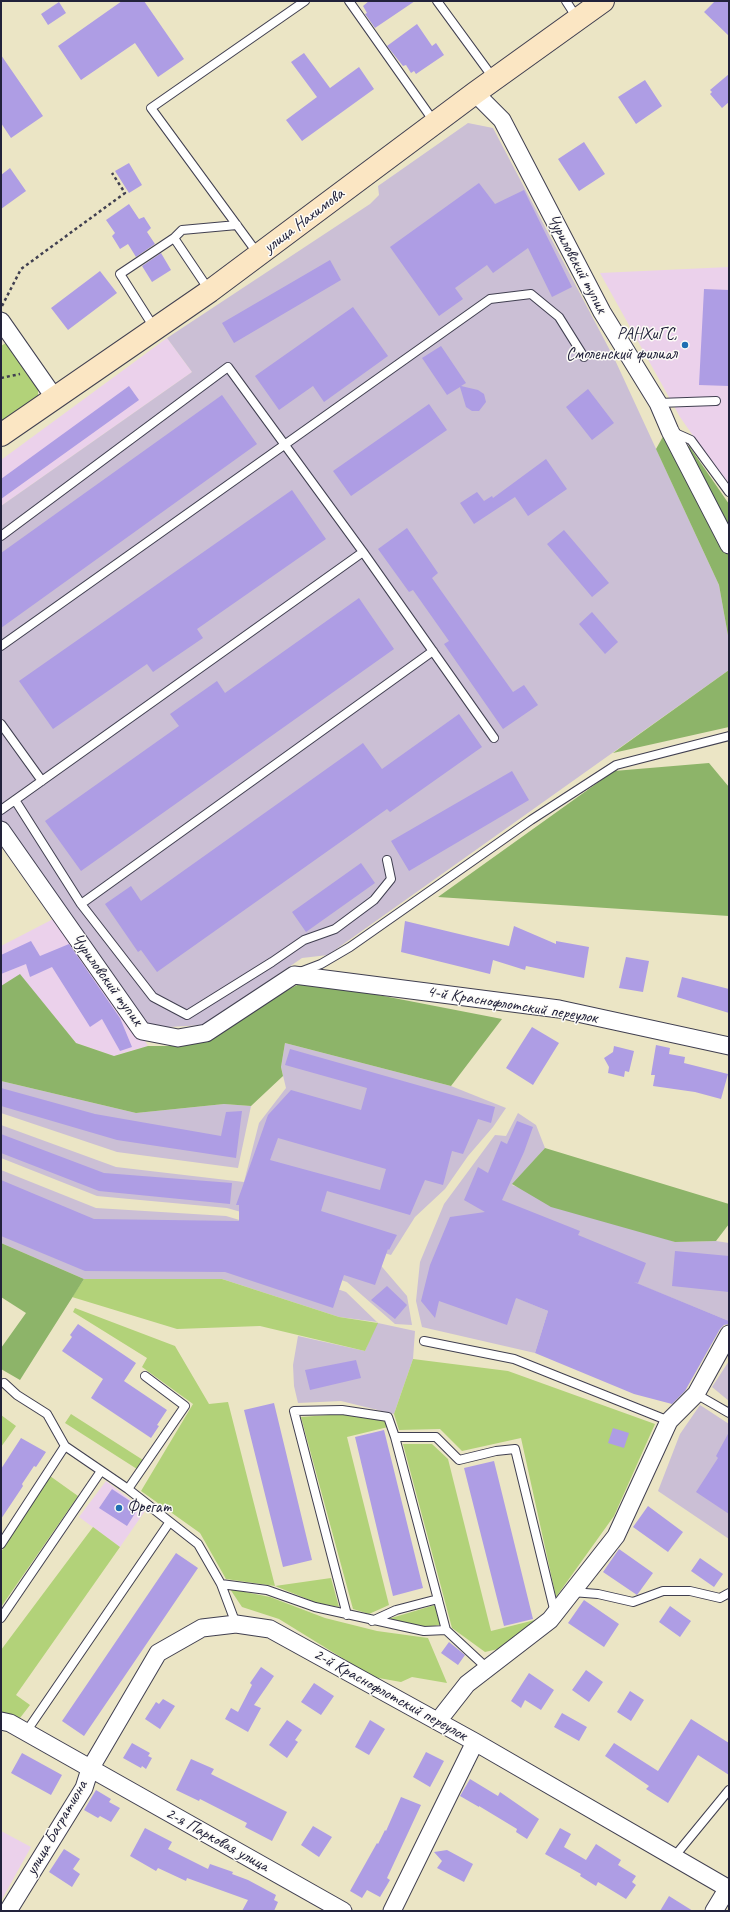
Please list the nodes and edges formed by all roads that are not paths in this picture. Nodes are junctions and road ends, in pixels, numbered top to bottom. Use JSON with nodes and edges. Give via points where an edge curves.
{"nodes":[{"id":1,"x":305,"y":1,"type":"edge"},
{"id":2,"x":348,"y":1,"type":"edge"},
{"id":3,"x":437,"y":1,"type":"edge"},
{"id":4,"x":566,"y":1,"type":"edge"},
{"id":5,"x":602,"y":1,"type":"edge"},
{"id":6,"x":578,"y":19,"type":"junction"},
{"id":7,"x":494,"y":79,"type":"junction"},
{"id":8,"x":475,"y":93,"type":"junction"},
{"id":9,"x":435,"y":123,"type":"junction"},
{"id":10,"x":237,"y":225,"type":"junction"},
{"id":11,"x":174,"y":238,"type":"junction"},
{"id":12,"x":258,"y":254,"type":"junction"},
{"id":13,"x":210,"y":290,"type":"junction"},
{"id":14,"x":1,"y":321,"type":"edge"},
{"id":15,"x":155,"y":330,"type":"junction"},
{"id":16,"x":584,"y":358,"type":"dead end"},
{"id":17,"x":54,"y":397,"type":"junction"},
{"id":18,"x":716,"y":401,"type":"dead end"},
{"id":19,"x":658,"y":403,"type":"junction"},
{"id":20,"x":670,"y":431,"type":"junction"},
{"id":21,"x":1,"y":435,"type":"edge"},
{"id":22,"x":285,"y":444,"type":"junction"},
{"id":23,"x":729,"y":492,"type":"edge"},
{"id":24,"x":1,"y":536,"type":"edge"},
{"id":25,"x":729,"y":545,"type":"edge"},
{"id":26,"x":363,"y":552,"type":"junction"},
{"id":27,"x":1,"y":646,"type":"edge"},
{"id":28,"x":433,"y":651,"type":"junction"},
{"id":29,"x":1,"y":724,"type":"edge"},
{"id":30,"x":729,"y":736,"type":"edge"},
{"id":31,"x":494,"y":738,"type":"dead end"},
{"id":32,"x":42,"y":781,"type":"junction"},
{"id":33,"x":15,"y":800,"type":"junction"},
{"id":34,"x":1,"y":810,"type":"edge"},
{"id":35,"x":1,"y":830,"type":"edge"},
{"id":36,"x":387,"y":860,"type":"dead end"},
{"id":37,"x":81,"y":904,"type":"junction"},
{"id":38,"x":294,"y":975,"type":"junction"},
{"id":39,"x":729,"y":1046,"type":"edge"},
{"id":40,"x":729,"y":1334,"type":"edge"},
{"id":41,"x":424,"y":1341,"type":"dead end"},
{"id":42,"x":145,"y":1376,"type":"dead end"},
{"id":43,"x":4,"y":1383,"type":"dead end"},
{"id":44,"x":696,"y":1394,"type":"junction"},
{"id":45,"x":729,"y":1414,"type":"edge"},
{"id":46,"x":669,"y":1422,"type":"junction"},
{"id":47,"x":395,"y":1438,"type":"junction"},
{"id":48,"x":66,"y":1446,"type":"junction"},
{"id":49,"x":101,"y":1471,"type":"junction"},
{"id":50,"x":128,"y":1489,"type":"junction"},
{"id":51,"x":169,"y":1523,"type":"junction"},
{"id":52,"x":1,"y":1544,"type":"edge"},
{"id":53,"x":221,"y":1584,"type":"junction"},
{"id":54,"x":572,"y":1592,"type":"junction"},
{"id":55,"x":729,"y":1593,"type":"edge"},
{"id":56,"x":438,"y":1599,"type":"junction"},
{"id":57,"x":555,"y":1614,"type":"junction"},
{"id":58,"x":347,"y":1615,"type":"junction"},
{"id":59,"x":1,"y":1618,"type":"edge"},
{"id":60,"x":372,"y":1621,"type":"junction"},
{"id":61,"x":236,"y":1624,"type":"junction"},
{"id":62,"x":446,"y":1630,"type":"junction"},
{"id":63,"x":488,"y":1669,"type":"junction"},
{"id":64,"x":1,"y":1720,"type":"edge"},
{"id":65,"x":438,"y":1721,"type":"junction"},
{"id":66,"x":26,"y":1732,"type":"junction"},
{"id":67,"x":475,"y":1742,"type":"junction"},
{"id":68,"x":90,"y":1769,"type":"junction"},
{"id":69,"x":729,"y":1790,"type":"edge"},
{"id":70,"x":674,"y":1857,"type":"junction"},
{"id":71,"x":728,"y":1888,"type":"edge"},
{"id":72,"x":8,"y":1911,"type":"edge"},
{"id":73,"x":343,"y":1911,"type":"edge"},
{"id":74,"x":392,"y":1911,"type":"edge"},
{"id":75,"x":714,"y":1911,"type":"edge"}],
"edges":[{"from":1,"to":10,"type":"lane","via":[[151,108]]},
{"from":2,"to":9,"type":"lane"},
{"from":3,"to":7,"type":"lane"},
{"from":4,"to":6,"type":"lane"},
{"from":5,"to":6,"type":"street","name":"улица Нахимова"},
{"from":6,"to":7,"type":"street","name":"улица Нахимова"},
{"from":7,"to":8,"type":"street","name":"улица Нахимова"},
{"from":8,"to":9,"type":"street","name":"улица Нахимова"},
{"from":8,"to":19,"type":"street","name":"Чуриловский тупик","via":[[502,120],[602,312]]},
{"from":9,"to":12,"type":"street","name":"улица Нахимова"},
{"from":10,"to":11,"type":"lane","via":[[182,230]]},
{"from":10,"to":12,"type":"lane"},
{"from":11,"to":13,"type":"lane"},
{"from":11,"to":15,"type":"lane","via":[[120,274]]},
{"from":12,"to":13,"type":"street","name":"улица Нахимова"},
{"from":13,"to":15,"type":"street","name":"улица Нахимова"},
{"from":14,"to":17,"type":"street"},
{"from":15,"to":17,"type":"street","name":"улица Нахимова"},
{"from":16,"to":22,"type":"lane","via":[[559,317],[531,294],[490,298]]},
{"from":17,"to":21,"type":"street","name":"улица Нахимова"},
{"from":18,"to":19,"type":"lane"},
{"from":19,"to":20,"type":"street","name":"Чуриловский тупик"},
{"from":20,"to":23,"type":"lane","via":[[691,440]]},
{"from":20,"to":25,"type":"street","name":"Чуриловский тупик"},
{"from":22,"to":24,"type":"lane","via":[[228,366]]},
{"from":22,"to":26,"type":"lane"},
{"from":22,"to":27,"type":"lane"},
{"from":26,"to":28,"type":"lane"},
{"from":26,"to":32,"type":"lane"},
{"from":28,"to":31,"type":"lane"},
{"from":28,"to":37,"type":"lane"},
{"from":29,"to":32,"type":"lane"},
{"from":30,"to":38,"type":"lane","via":[[616,764],[531,820],[350,947],[321,964]]},
{"from":32,"to":33,"type":"lane"},
{"from":33,"to":34,"type":"lane"},
{"from":33,"to":37,"type":"lane"},
{"from":35,"to":38,"type":"street","name":"Чуриловский тупик","via":[[142,1031],[178,1038],[206,1033]]},
{"from":36,"to":37,"type":"lane","via":[[391,879],[374,900],[335,929],[304,940],[186,1015],[154,997]]},
{"from":38,"to":39,"type":"street","name":"4-й Краснофлотский переулок","via":[[559,1010]]},
{"from":40,"to":44,"type":"street"},
{"from":41,"to":46,"type":"lane","via":[[514,1360]]},
{"from":42,"to":50,"type":"lane","via":[[185,1406]]},
{"from":43,"to":48,"type":"lane","via":[[17,1395],[47,1414]]},
{"from":44,"to":45,"type":"lane"},
{"from":44,"to":46,"type":"street"},
{"from":46,"to":54,"type":"street","via":[[616,1536]]},
{"from":47,"to":56,"type":"lane"},
{"from":47,"to":57,"type":"lane","via":[[436,1437],[459,1460],[496,1451],[515,1450]]},
{"from":47,"to":58,"type":"lane","via":[[388,1417],[342,1410],[294,1412]]},
{"from":48,"to":49,"type":"lane"},
{"from":48,"to":52,"type":"lane"},
{"from":49,"to":50,"type":"lane"},
{"from":49,"to":59,"type":"lane"},
{"from":50,"to":51,"type":"lane"},
{"from":51,"to":53,"type":"lane","via":[[198,1544]]},
{"from":51,"to":66,"type":"lane"},
{"from":53,"to":58,"type":"lane","via":[[267,1590]]},
{"from":53,"to":61,"type":"lane"},
{"from":54,"to":55,"type":"lane","via":[[598,1594],[633,1602],[662,1591],[690,1591],[720,1598]]},
{"from":54,"to":57,"type":"street"},
{"from":56,"to":60,"type":"lane","via":[[396,1610]]},
{"from":56,"to":62,"type":"lane"},
{"from":57,"to":63,"type":"street"},
{"from":58,"to":60,"type":"lane"},
{"from":60,"to":62,"type":"lane","via":[[424,1632]]},
{"from":61,"to":65,"type":"street","name":"2-й Краснофлотский переулок","via":[[270,1629]]},
{"from":61,"to":68,"type":"street","name":"2-й Краснофлотский переулок","via":[[202,1628],[158,1653]]},
{"from":62,"to":63,"type":"lane"},
{"from":63,"to":65,"type":"street","via":[[467,1684]]},
{"from":64,"to":66,"type":"street","name":"улица Багратиона"},
{"from":65,"to":67,"type":"street","name":"2-й Краснофлотский переулок"},
{"from":66,"to":68,"type":"street","name":"улица Багратиона"},
{"from":67,"to":70,"type":"street","name":"2-й Краснофлотский переулок"},
{"from":67,"to":74,"type":"street"},
{"from":68,"to":72,"type":"street","name":"улица Багратиона","via":[[84,1788]]},
{"from":68,"to":73,"type":"street","name":"2-я Парковая улица"},
{"from":69,"to":70,"type":"lane"},
{"from":70,"to":71,"type":"street","name":"2-й Краснофлотский переулок"},
{"from":71,"to":75,"type":"street"}]}
